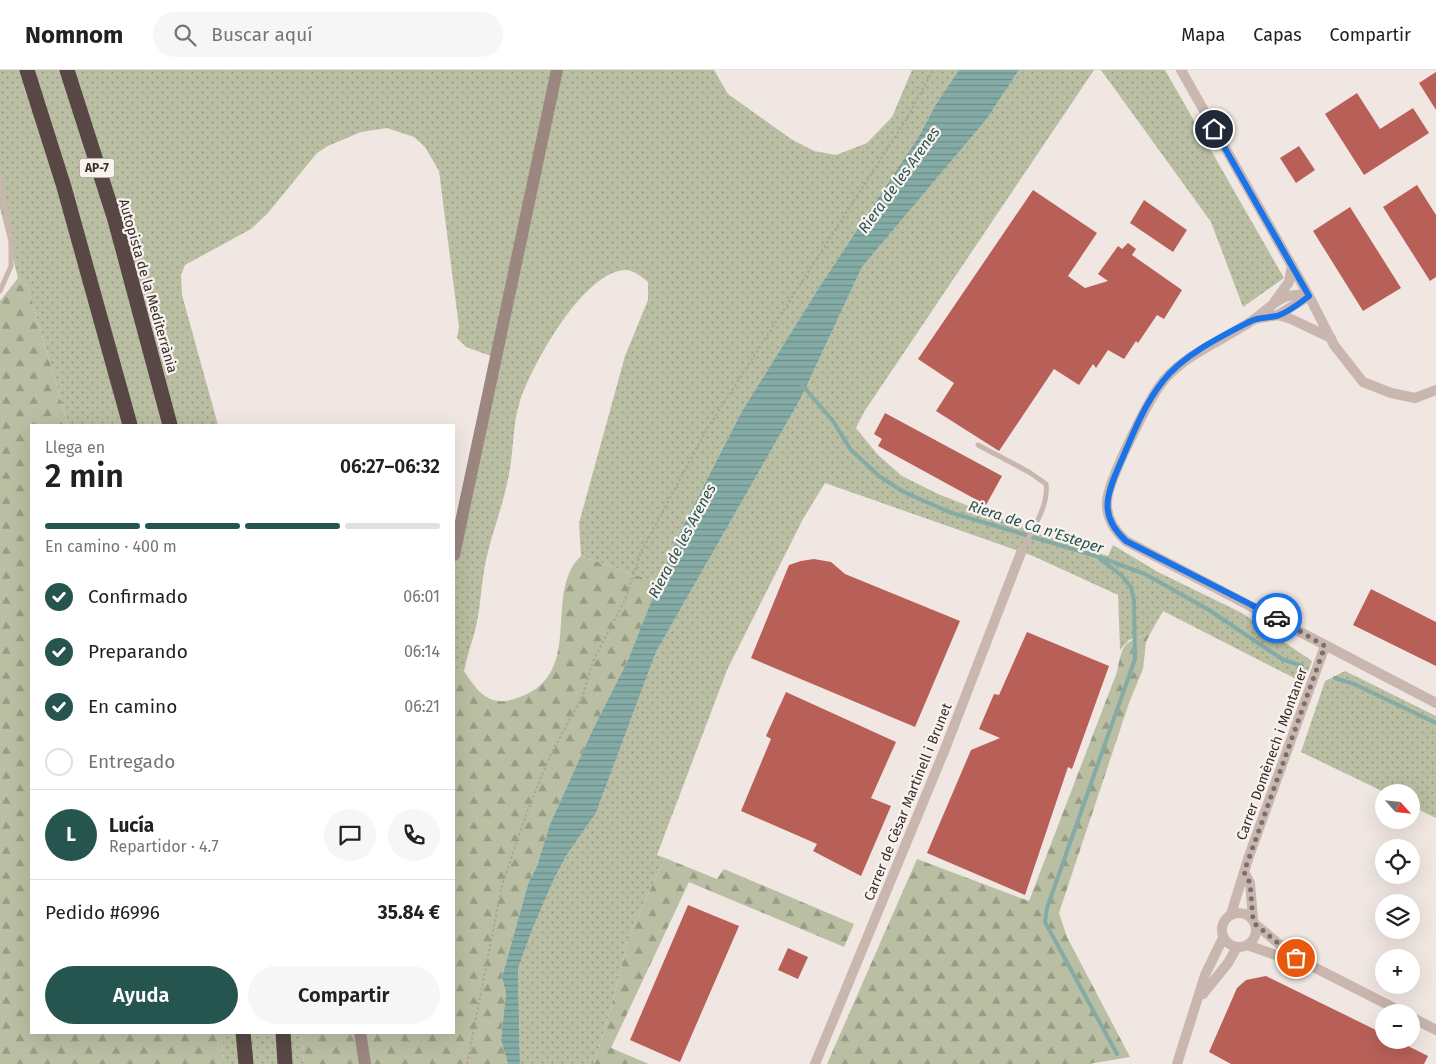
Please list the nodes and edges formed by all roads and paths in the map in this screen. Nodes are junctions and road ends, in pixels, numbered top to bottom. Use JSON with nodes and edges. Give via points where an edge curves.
{"nodes":[{"id":1,"x":27,"y":70,"type":"edge"},
{"id":2,"x":67,"y":70,"type":"edge"},
{"id":3,"x":557,"y":70,"type":"edge"},
{"id":4,"x":932,"y":70,"type":"edge"},
{"id":5,"x":1181,"y":70,"type":"edge"},
{"id":6,"x":0,"y":178,"type":"edge"},
{"id":7,"x":1292,"y":265,"type":"junction"},
{"id":8,"x":0,"y":291,"type":"edge"},
{"id":9,"x":1309,"y":296,"type":"junction"},
{"id":10,"x":1273,"y":304,"type":"junction"},
{"id":11,"x":1278,"y":315,"type":"junction"},
{"id":12,"x":1253,"y":320,"type":"junction"},
{"id":13,"x":1331,"y":338,"type":"junction"},
{"id":14,"x":1436,"y":390,"type":"edge"},
{"id":15,"x":130,"y":424,"type":"edge"},
{"id":16,"x":170,"y":424,"type":"edge"},
{"id":17,"x":978,"y":445,"type":"dead end"},
{"id":18,"x":1022,"y":550,"type":"joint"},
{"id":19,"x":455,"y":551,"type":"edge"},
{"id":20,"x":1325,"y":646,"type":"junction"},
{"id":21,"x":1436,"y":703,"type":"edge"},
{"id":22,"x":1244,"y":872,"type":"junction"},
{"id":23,"x":1232,"y":914,"type":"junction"},
{"id":24,"x":1254,"y":922,"type":"junction"},
{"id":25,"x":1223,"y":938,"type":"junction"},
{"id":26,"x":1242,"y":946,"type":"junction"},
{"id":27,"x":1296,"y":958,"type":"junction"},
{"id":28,"x":1200,"y":999,"type":"junction"},
{"id":29,"x":1386,"y":1004,"type":"edge"},
{"id":30,"x":1420,"y":1022,"type":"edge"},
{"id":31,"x":1436,"y":1030,"type":"edge"},
{"id":32,"x":244,"y":1034,"type":"edge"},
{"id":33,"x":283,"y":1034,"type":"edge"},
{"id":34,"x":360,"y":1034,"type":"edge"},
{"id":35,"x":246,"y":1064,"type":"edge"},
{"id":36,"x":285,"y":1064,"type":"edge"},
{"id":37,"x":365,"y":1064,"type":"edge"},
{"id":38,"x":467,"y":1064,"type":"edge"},
{"id":39,"x":815,"y":1064,"type":"edge"},
{"id":40,"x":1177,"y":1064,"type":"edge"}],
"edges":[{"from":1,"to":15,"type":"highway","number":"AP-7","via":[[64,187]]},
{"from":2,"to":16,"type":"highway","name":"Autopista de la Mediterrània","number":"AP-7","via":[[114,220]]},
{"from":3,"to":19,"type":"main road"},
{"from":4,"to":38,"type":"path","via":[[901,128],[707,429],[641,552],[620,613],[592,663],[583,695],[551,754],[502,885]]},
{"from":5,"to":7,"type":"street"},
{"from":6,"to":8,"type":"lane","via":[[11,239],[10,266]]},
{"from":7,"to":9,"type":"street"},
{"from":7,"to":10,"type":"street","via":[[1289,282]]},
{"from":9,"to":10,"type":"street","via":[[1296,293]]},
{"from":9,"to":11,"type":"street"},
{"from":9,"to":13,"type":"street"},
{"from":10,"to":12,"type":"street"},
{"from":11,"to":12,"type":"street"},
{"from":11,"to":13,"type":"street"},
{"from":12,"to":20,"type":"street","via":[[1189,358],[1164,380],[1151,398],[1108,490],[1108,514],[1118,534],[1126,541]]},
{"from":13,"to":14,"type":"street","via":[[1364,382],[1415,398]]},
{"from":17,"to":18,"type":"lane","via":[[1046,484],[1048,495]]},
{"from":18,"to":39,"type":"street","name":"Carrer de Cèsar Martinell i Brunet","via":[[945,749]]},
{"from":20,"to":21,"type":"street"},
{"from":20,"to":22,"type":"street","name":"Carrer Domènech i Montaner"},
{"from":22,"to":23,"type":"street","name":"Carrer Domènech i Montaner"},
{"from":22,"to":24,"type":"street","via":[[1250,883]]},
{"from":23,"to":24,"type":"street","via":[[1243,913]]},
{"from":23,"to":25,"type":"street","via":[[1222,927]]},
{"from":24,"to":26,"type":"street","via":[[1255,936]]},
{"from":24,"to":27,"type":"street"},
{"from":25,"to":26,"type":"street"},
{"from":25,"to":28,"type":"street","via":[[1205,976]]},
{"from":26,"to":27,"type":"street"},
{"from":26,"to":28,"type":"street"},
{"from":27,"to":29,"type":"street"},
{"from":28,"to":40,"type":"street"},
{"from":30,"to":31,"type":"street"},
{"from":32,"to":35,"type":"highway"},
{"from":33,"to":36,"type":"highway"},
{"from":34,"to":37,"type":"main road"}]}
